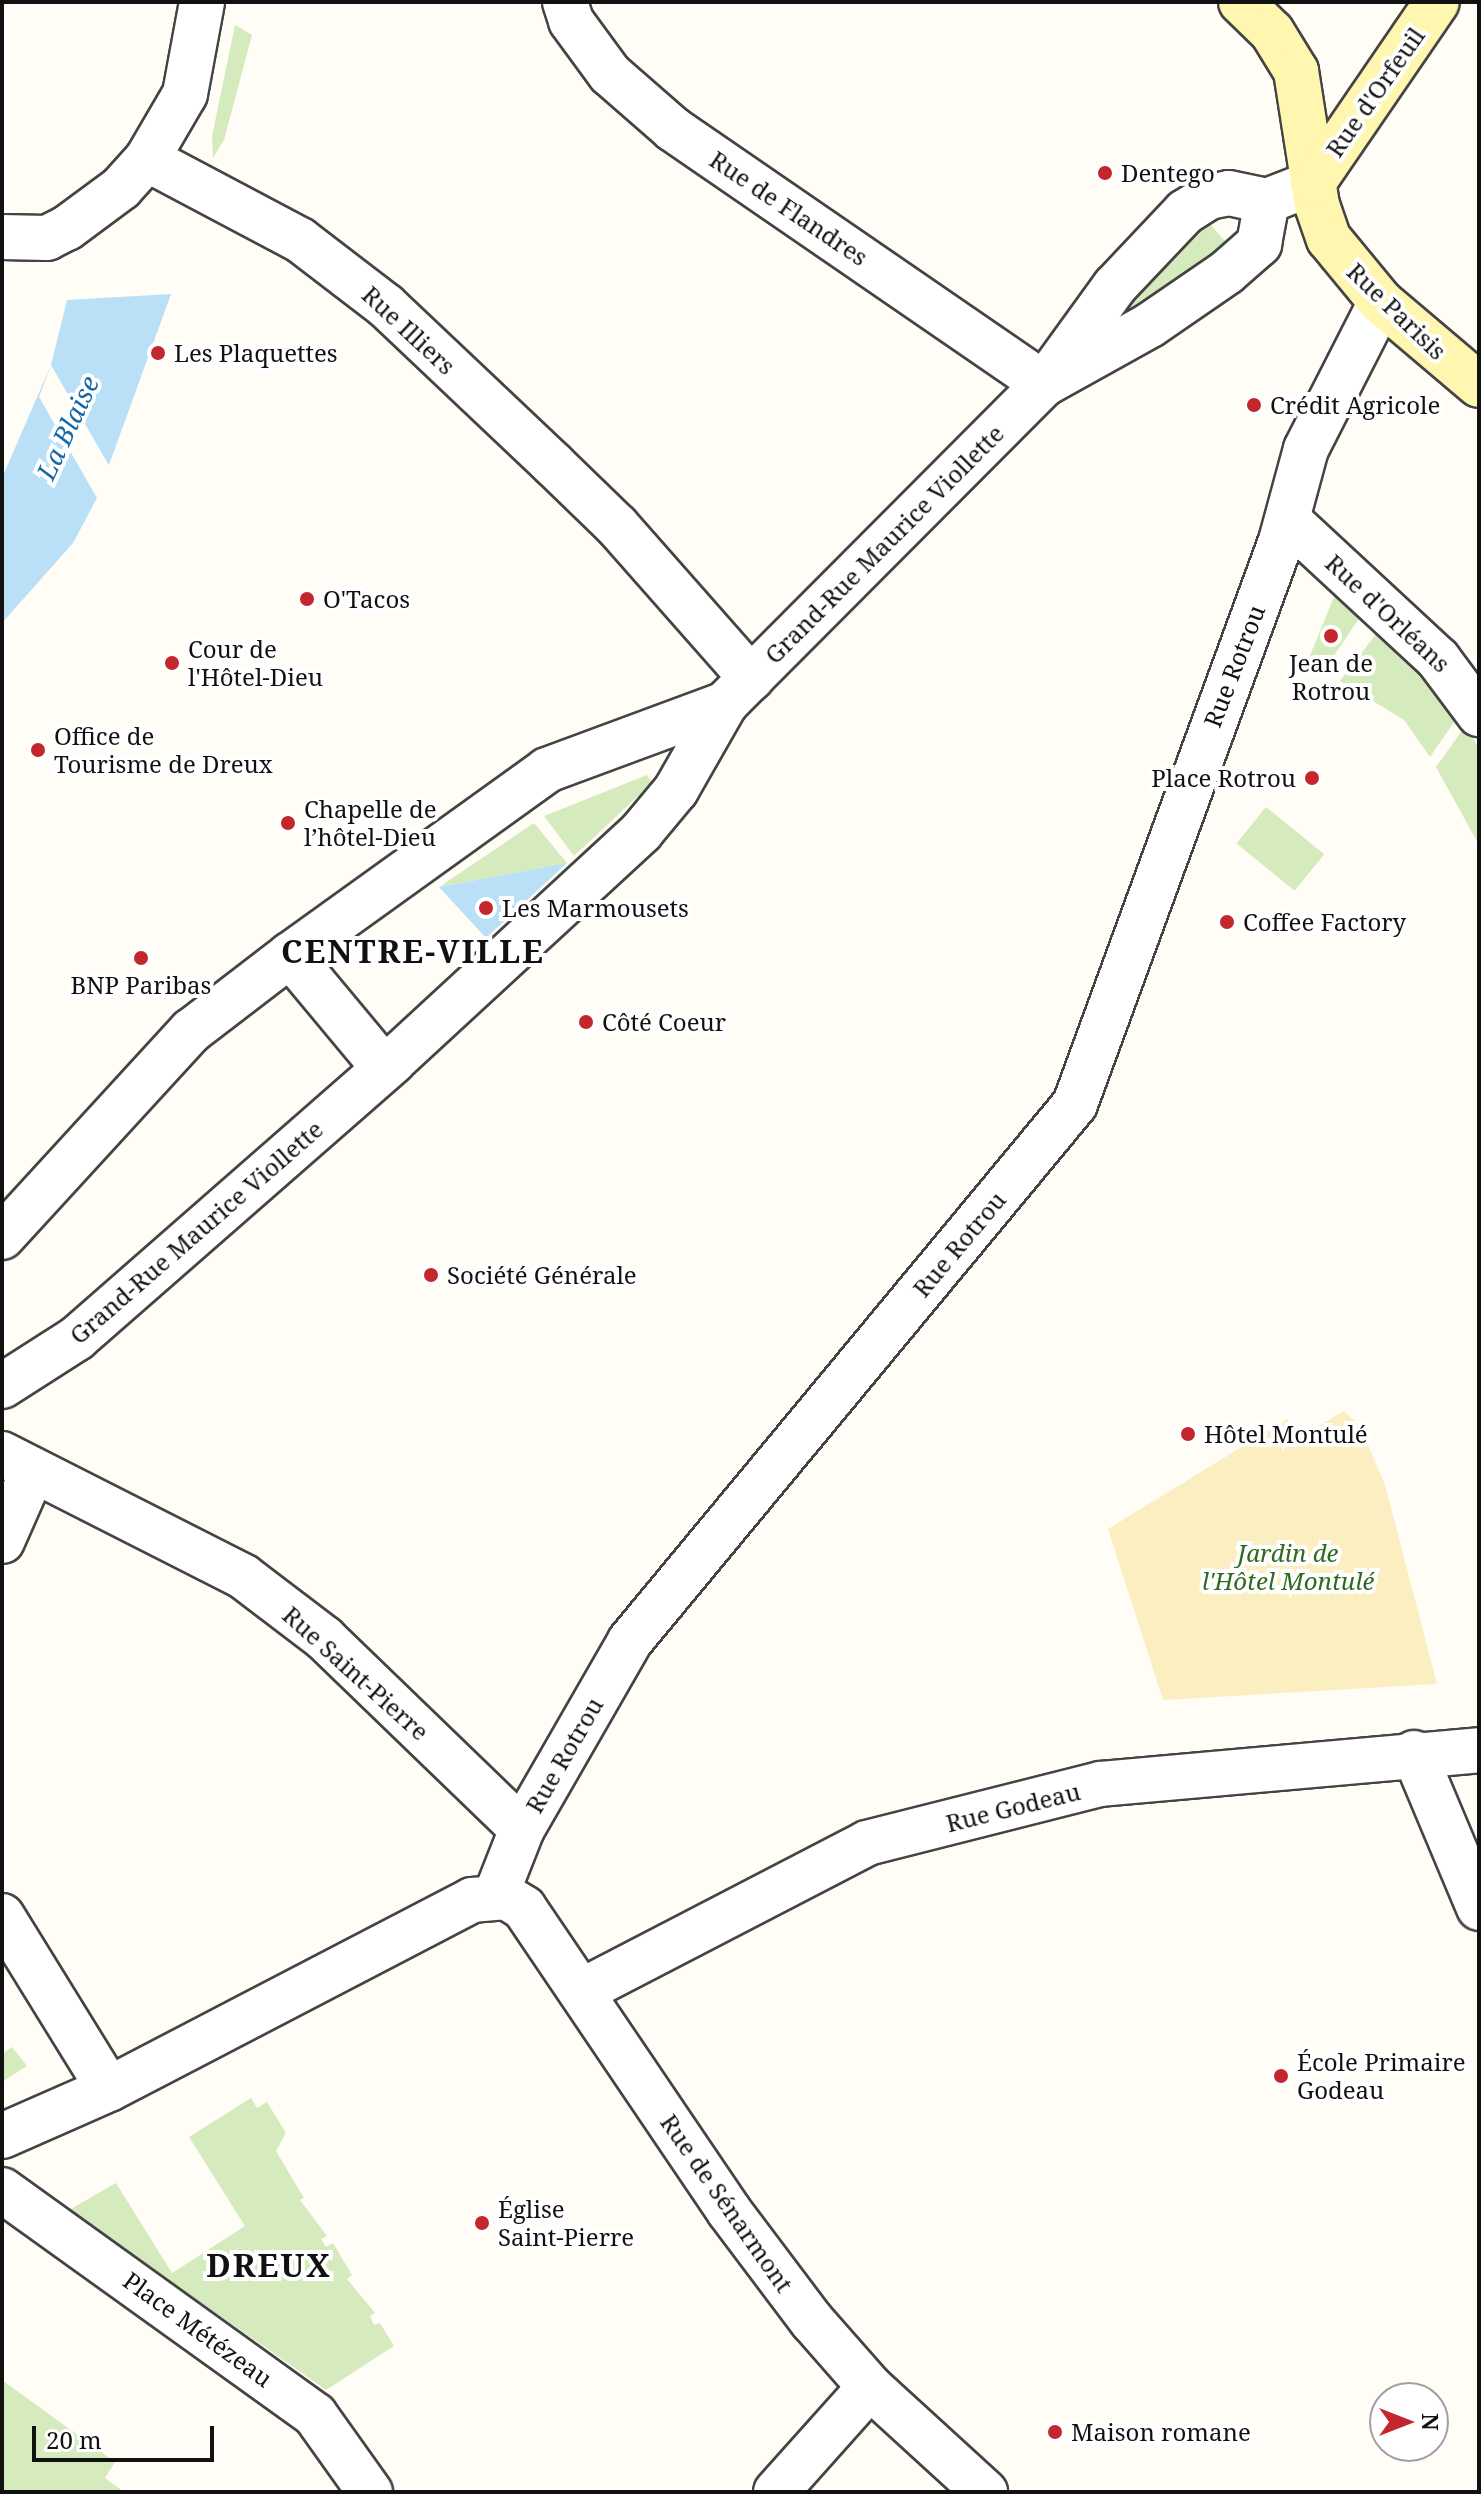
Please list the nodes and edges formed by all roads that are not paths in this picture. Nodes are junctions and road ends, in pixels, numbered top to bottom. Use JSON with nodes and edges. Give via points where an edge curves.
{"nodes":[{"id":1,"x":202,"y":2,"type":"edge"},
{"id":2,"x":565,"y":2,"type":"edge"},
{"id":3,"x":1241,"y":2,"type":"edge"},
{"id":4,"x":1437,"y":2,"type":"edge"},
{"id":5,"x":147,"y":159,"type":"junction"},
{"id":6,"x":1313,"y":183,"type":"junction"},
{"id":7,"x":1267,"y":201,"type":"junction"},
{"id":8,"x":2,"y":237,"type":"edge"},
{"id":9,"x":1381,"y":302,"type":"junction"},
{"id":10,"x":1044,"y":384,"type":"junction"},
{"id":11,"x":1479,"y":385,"type":"edge"},
{"id":12,"x":1288,"y":520,"type":"junction"},
{"id":13,"x":738,"y":691,"type":"junction"},
{"id":14,"x":1479,"y":714,"type":"edge"},
{"id":15,"x":290,"y":955,"type":"junction"},
{"id":16,"x":384,"y":1068,"type":"junction"},
{"id":17,"x":2,"y":1237,"type":"edge"},
{"id":18,"x":2,"y":1386,"type":"edge"},
{"id":19,"x":17,"y":1463,"type":"edge"},
{"id":20,"x":2,"y":1541,"type":"edge"},
{"id":21,"x":1479,"y":1750,"type":"edge"},
{"id":22,"x":1414,"y":1753,"type":"junction"},
{"id":23,"x":522,"y":1829,"type":"junction"},
{"id":24,"x":496,"y":1895,"type":"junction"},
{"id":25,"x":1479,"y":1908,"type":"edge"},
{"id":26,"x":2,"y":1916,"type":"edge"},
{"id":27,"x":582,"y":1991,"type":"junction"},
{"id":28,"x":109,"y":2089,"type":"junction"},
{"id":29,"x":2,"y":2136,"type":"edge"},
{"id":30,"x":2,"y":2190,"type":"edge"},
{"id":31,"x":870,"y":2387,"type":"junction"},
{"id":32,"x":370,"y":2492,"type":"edge"},
{"id":33,"x":776,"y":2492,"type":"edge"},
{"id":34,"x":985,"y":2492,"type":"edge"}],
"edges":[{"from":1,"to":5,"type":"street","via":[[185,94]]},
{"from":2,"to":10,"type":"street","name":"Rue de Flandres","via":[[571,21],[610,74],[673,129]]},
{"from":3,"to":6,"type":"main road","name":"Rue Parisis","via":[[1272,32],[1296,71]]},
{"from":4,"to":6,"type":"main road","name":"Rue d'Orfeuil"},
{"from":5,"to":8,"type":"street","via":[[121,188],[67,228],[47,238]]},
{"from":5,"to":13,"type":"street","name":"Rue Illiers","via":[[341,267],[617,526]]},
{"from":6,"to":7,"type":"street"},
{"from":6,"to":9,"type":"main road","name":"Rue Parisis","via":[[1329,239]]},
{"from":7,"to":10,"type":"street","name":"Grand-Rue Maurice Viollette","via":[[1259,244],[1227,272],[1150,325]]},
{"from":7,"to":10,"type":"street","name":"Grand-Rue Maurice Viollette","via":[[1229,193],[1209,197],[1185,212],[1115,286]]},
{"from":9,"to":11,"type":"main road","name":"Rue Parisis"},
{"from":9,"to":12,"type":"street","name":"Rue Rotrou","via":[[1306,449]]},
{"from":10,"to":13,"type":"street","name":"Grand-Rue Maurice Viollette"},
{"from":12,"to":14,"type":"street","name":"Rue d'Orléans","via":[[1438,659]]},
{"from":12,"to":23,"type":"street","name":"Rue Rotrou","via":[[1075,1104],[630,1641]]},
{"from":13,"to":15,"type":"street","name":"Grand-Rue Maurice Viollette","via":[[522,785],[421,864]]},
{"from":13,"to":16,"type":"street","name":"Grand-Rue Maurice Viollette","via":[[676,790],[641,832]]},
{"from":15,"to":16,"type":"street"},
{"from":15,"to":17,"type":"street","name":"Grand-Rue Maurice Viollette","via":[[191,1031]]},
{"from":16,"to":18,"type":"street","name":"Grand-Rue Maurice Viollette","via":[[77,1338]]},
{"from":19,"to":20,"type":"street"},
{"from":19,"to":23,"type":"street","name":"Rue Saint-Pierre","via":[[244,1577],[324,1638]]},
{"from":21,"to":22,"type":"street","name":"Rue Godeau"},
{"from":22,"to":25,"type":"street"},
{"from":22,"to":27,"type":"street","name":"Rue Godeau","via":[[1101,1784],[867,1843]]},
{"from":23,"to":24,"type":"street","name":"Rue Rotrou"},
{"from":24,"to":27,"type":"street","name":"Rue de Sénarmont","via":[[524,1908]]},
{"from":24,"to":28,"type":"street","via":[[472,1900]]},
{"from":26,"to":28,"type":"street"},
{"from":27,"to":31,"type":"street","name":"Rue de Sénarmont","via":[[767,2265]]},
{"from":28,"to":29,"type":"street"},
{"from":30,"to":32,"type":"street","name":"Place Métézeau","via":[[315,2415]]},
{"from":31,"to":33,"type":"street"},
{"from":31,"to":34,"type":"street","name":"Rue de Sénarmont"}]}
